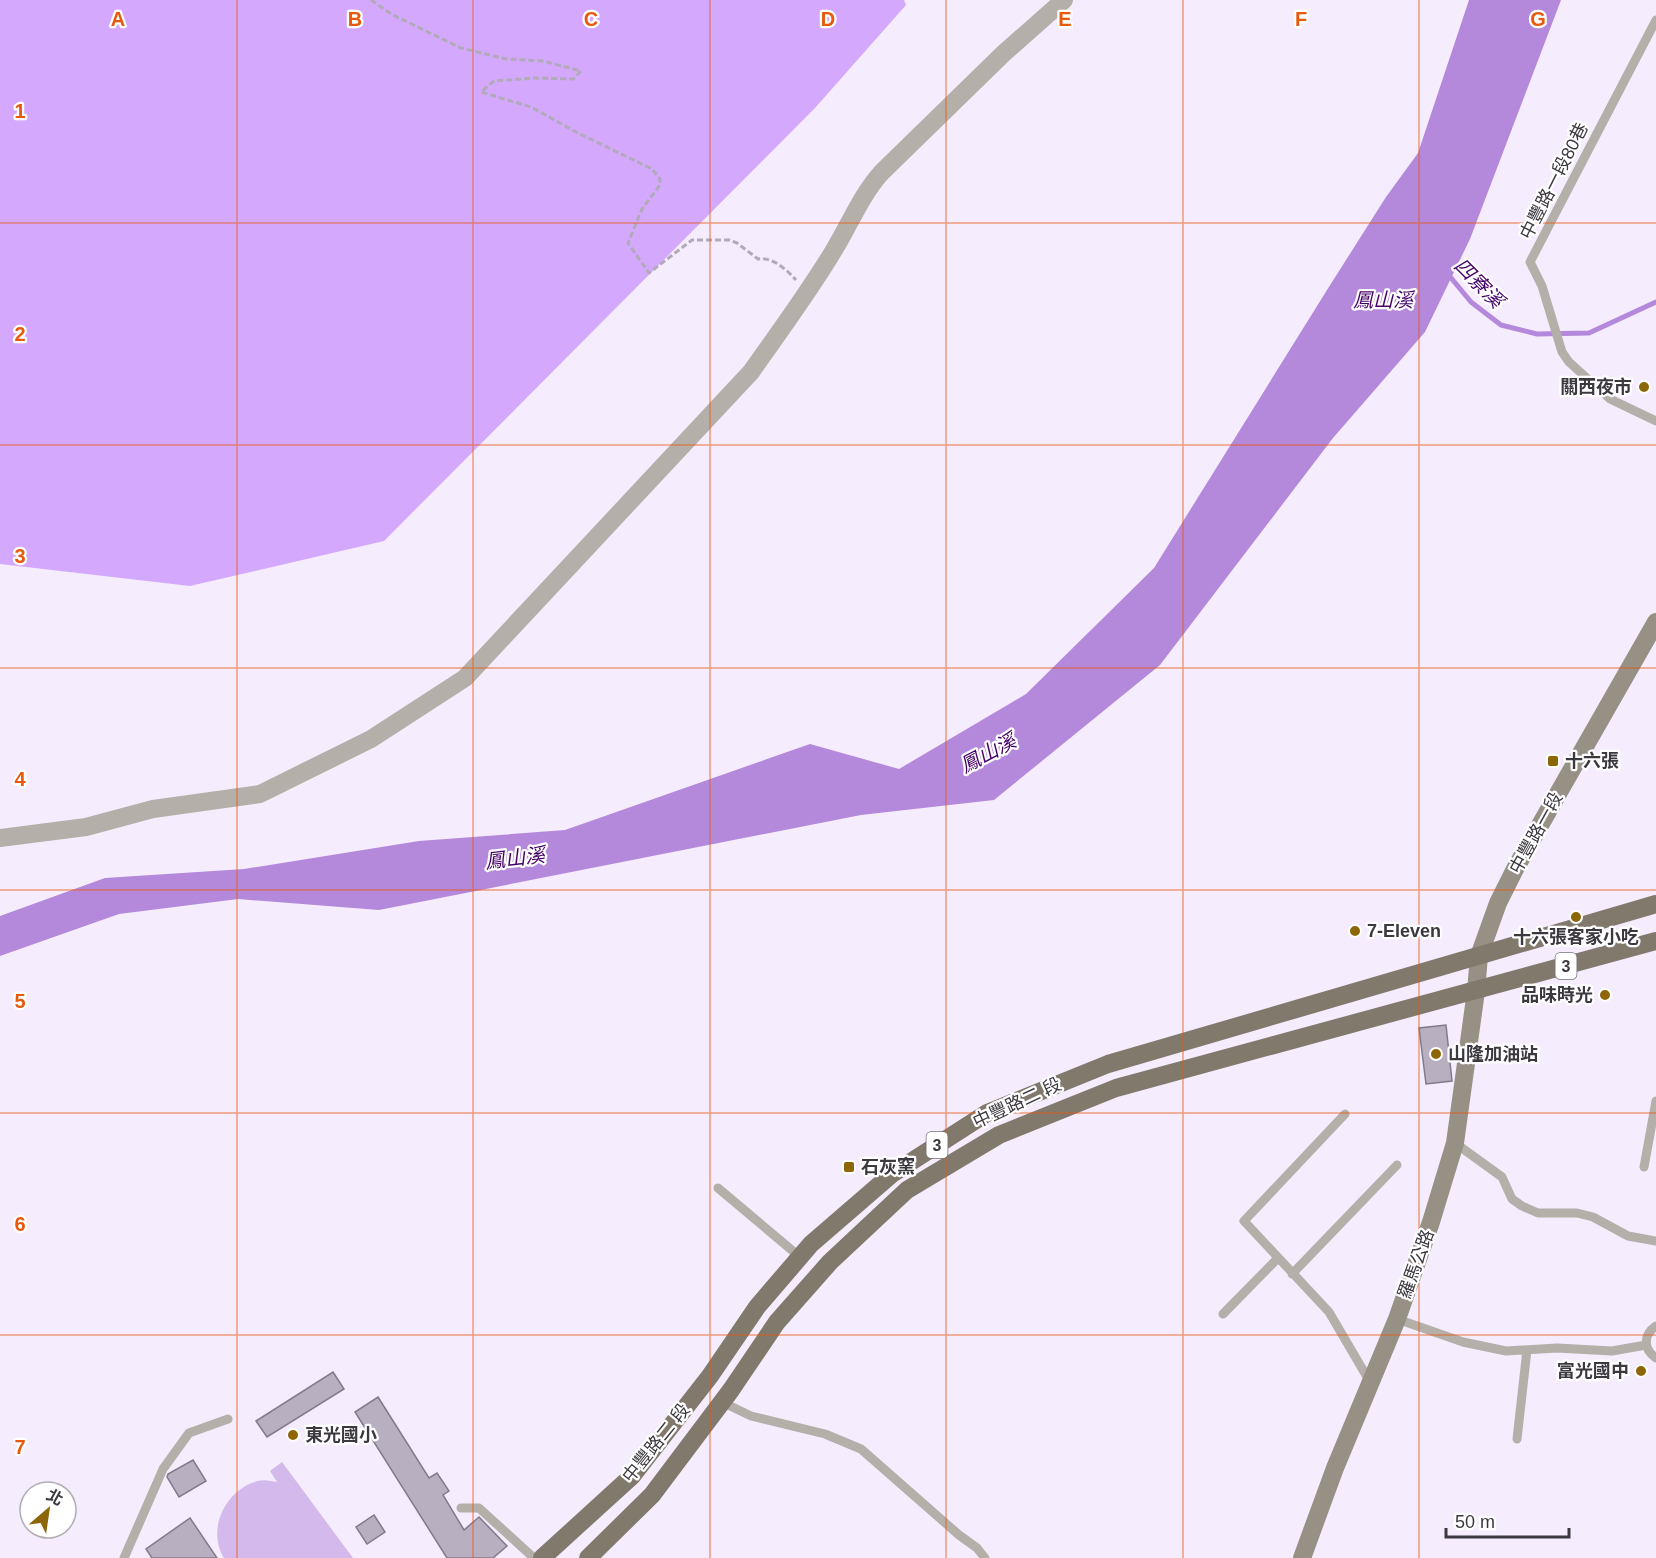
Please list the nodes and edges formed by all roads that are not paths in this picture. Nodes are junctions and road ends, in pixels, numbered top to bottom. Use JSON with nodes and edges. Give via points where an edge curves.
{"nodes":[{"id":1,"x":1064,"y":0,"type":"edge"},
{"id":2,"x":1656,"y":20,"type":"edge"},
{"id":3,"x":1656,"y":421,"type":"edge"},
{"id":4,"x":1656,"y":622,"type":"edge"},
{"id":5,"x":0,"y":838,"type":"edge"},
{"id":6,"x":1656,"y":904,"type":"edge"},
{"id":7,"x":1656,"y":941,"type":"edge"},
{"id":8,"x":1479,"y":956,"type":"junction"},
{"id":9,"x":1476,"y":991,"type":"junction"},
{"id":10,"x":1656,"y":1101,"type":"edge"},
{"id":11,"x":1345,"y":1114,"type":"dead end"},
{"id":12,"x":1455,"y":1143,"type":"junction"},
{"id":13,"x":1397,"y":1165,"type":"dead end"},
{"id":14,"x":1644,"y":1167,"type":"dead end"},
{"id":15,"x":718,"y":1188,"type":"dead end"},
{"id":16,"x":876,"y":1188,"type":"junction"},
{"id":17,"x":890,"y":1206,"type":"junction"},
{"id":18,"x":1656,"y":1241,"type":"edge"},
{"id":19,"x":800,"y":1257,"type":"junction"},
{"id":20,"x":1278,"y":1258,"type":"junction"},
{"id":21,"x":1292,"y":1274,"type":"junction"},
{"id":22,"x":1223,"y":1314,"type":"dead end"},
{"id":23,"x":1397,"y":1319,"type":"junction"},
{"id":24,"x":1656,"y":1326,"type":"edge"},
{"id":25,"x":1646,"y":1345,"type":"junction"},
{"id":26,"x":1527,"y":1350,"type":"junction"},
{"id":27,"x":1656,"y":1358,"type":"edge"},
{"id":28,"x":1370,"y":1382,"type":"junction"},
{"id":29,"x":696,"y":1394,"type":"junction"},
{"id":30,"x":720,"y":1405,"type":"junction"},
{"id":31,"x":228,"y":1419,"type":"dead end"},
{"id":32,"x":1517,"y":1439,"type":"dead end"},
{"id":33,"x":461,"y":1508,"type":"dead end"},
{"id":34,"x":124,"y":1558,"type":"edge"},
{"id":35,"x":534,"y":1558,"type":"edge"},
{"id":36,"x":542,"y":1558,"type":"edge"},
{"id":37,"x":588,"y":1558,"type":"edge"},
{"id":38,"x":985,"y":1558,"type":"edge"},
{"id":39,"x":1302,"y":1558,"type":"edge"}],
"edges":[{"from":1,"to":5,"type":"street","via":[[882,171],[835,249],[751,372],[465,678],[371,739],[260,794],[153,809],[86,826]]},
{"from":2,"to":3,"type":"lane","name":"中豐路一段80巷","via":[[1530,262],[1569,362],[1610,399]]},
{"from":4,"to":8,"type":"main road","name":"中豐路一段","via":[[1515,869]]},
{"from":6,"to":8,"type":"main road","number":"3"},
{"from":7,"to":9,"type":"main road","number":"3"},
{"from":8,"to":9,"type":"main road","name":"羅馬公路"},
{"from":8,"to":16,"type":"main road","name":"中豐路二 段","number":"3","via":[[1108,1064],[987,1113]]},
{"from":9,"to":12,"type":"main road","name":"羅馬公路"},
{"from":9,"to":17,"type":"main road","name":"中豐路二 段","number":"3","via":[[1116,1088],[999,1135],[907,1190]]},
{"from":10,"to":14,"type":"lane"},
{"from":11,"to":20,"type":"lane","via":[[1244,1221]]},
{"from":12,"to":18,"type":"lane","via":[[1502,1177],[1512,1199],[1522,1206],[1538,1213],[1577,1212],[1628,1236]]},
{"from":12,"to":23,"type":"main road","name":"羅馬公路"},
{"from":13,"to":21,"type":"lane"},
{"from":15,"to":19,"type":"lane"},
{"from":16,"to":17,"type":"main road"},
{"from":16,"to":19,"type":"main road","name":"中豐路二 段","number":"3"},
{"from":17,"to":30,"type":"main road","name":"中豐路二 段","number":"3","via":[[830,1262],[777,1322]]},
{"from":19,"to":29,"type":"main road","name":"中豐路二 段","number":"3","via":[[757,1307]]},
{"from":20,"to":21,"type":"lane"},
{"from":20,"to":22,"type":"lane"},
{"from":21,"to":28,"type":"lane","via":[[1329,1312]]},
{"from":23,"to":26,"type":"lane","via":[[1462,1342],[1506,1351]]},
{"from":23,"to":28,"type":"main road","name":"羅馬公路"},
{"from":24,"to":25,"type":"lane","via":[[1647,1334]]},
{"from":25,"to":26,"type":"lane","via":[[1612,1351]]},
{"from":25,"to":27,"type":"lane"},
{"from":26,"to":32,"type":"lane"},
{"from":28,"to":39,"type":"main road","name":"羅馬公路"},
{"from":29,"to":30,"type":"main road"},
{"from":29,"to":36,"type":"main road","name":"中豐路二 段","number":"3","via":[[632,1476]]},
{"from":30,"to":37,"type":"main road","name":"中豐路二 段","number":"3","via":[[652,1495]]},
{"from":30,"to":38,"type":"lane","via":[[825,1434],[861,1449]]},
{"from":31,"to":34,"type":"lane","via":[[189,1433],[163,1469]]},
{"from":33,"to":35,"type":"lane","via":[[479,1508]]}]}
